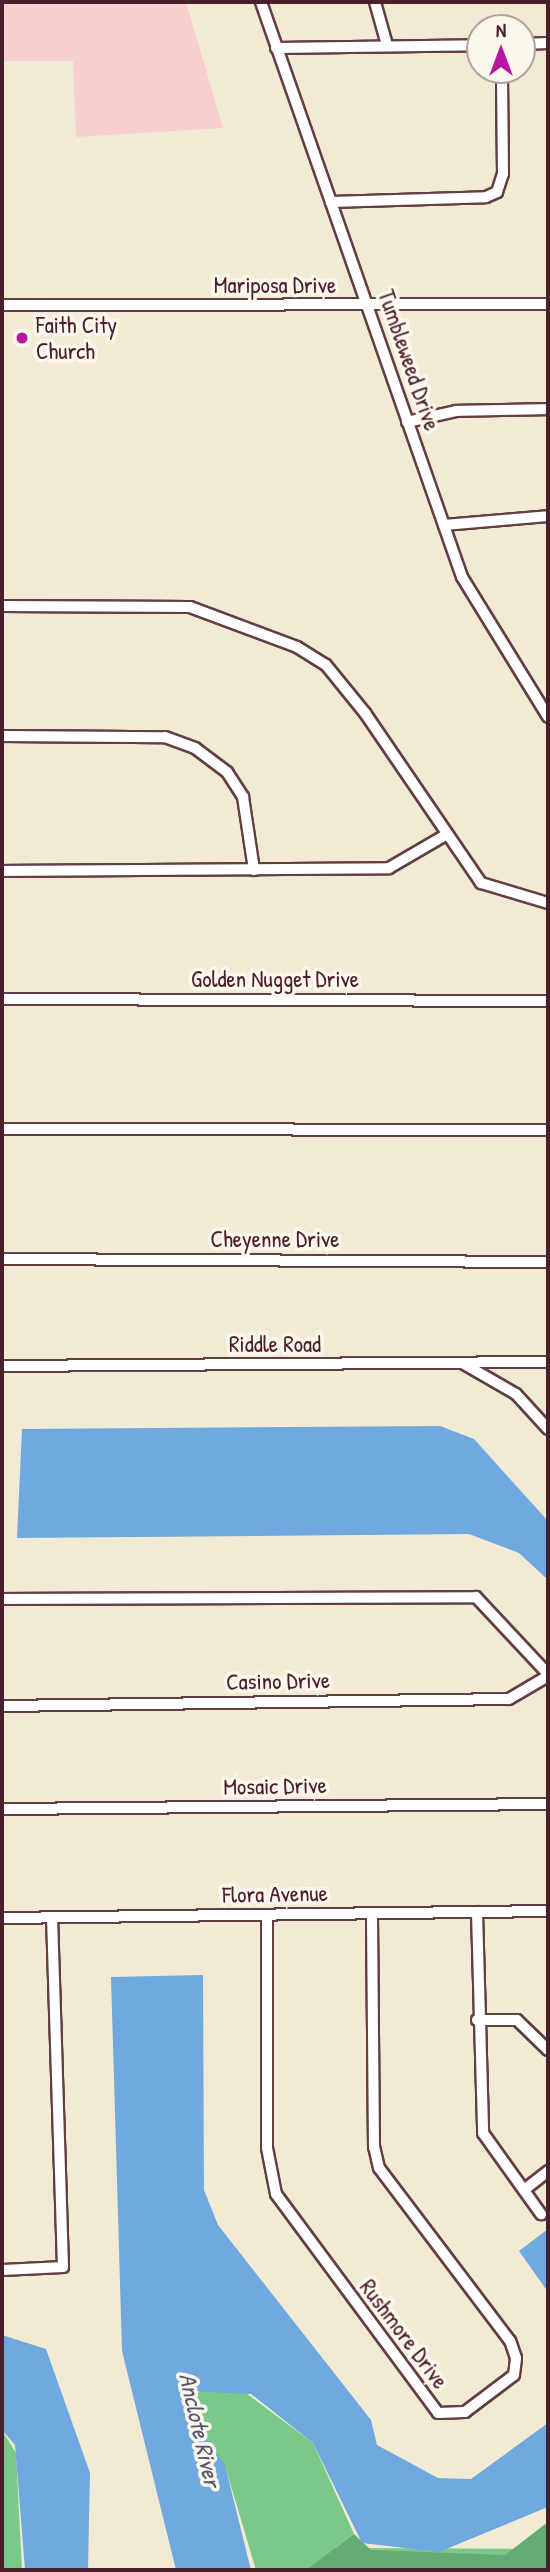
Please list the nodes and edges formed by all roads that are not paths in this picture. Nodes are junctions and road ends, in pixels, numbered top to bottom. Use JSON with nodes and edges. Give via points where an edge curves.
{"nodes":[{"id":1,"x":261,"y":2,"type":"edge"},
{"id":2,"x":375,"y":2,"type":"edge"},
{"id":3,"x":466,"y":45,"type":"edge"},
{"id":4,"x":387,"y":46,"type":"junction"},
{"id":5,"x":276,"y":48,"type":"junction"},
{"id":6,"x":502,"y":84,"type":"edge"},
{"id":7,"x":331,"y":202,"type":"junction"},
{"id":8,"x":548,"y":303,"type":"edge"},
{"id":9,"x":2,"y":305,"type":"edge"},
{"id":10,"x":369,"y":306,"type":"junction"},
{"id":11,"x":548,"y":409,"type":"edge"},
{"id":12,"x":407,"y":422,"type":"junction"},
{"id":13,"x":548,"y":516,"type":"edge"},
{"id":14,"x":444,"y":525,"type":"junction"},
{"id":15,"x":2,"y":606,"type":"edge"},
{"id":16,"x":548,"y":717,"type":"edge"},
{"id":17,"x":2,"y":736,"type":"edge"},
{"id":18,"x":444,"y":836,"type":"junction"},
{"id":19,"x":254,"y":870,"type":"junction"},
{"id":20,"x":2,"y":871,"type":"edge"},
{"id":21,"x":548,"y":903,"type":"edge"},
{"id":22,"x":2,"y":999,"type":"edge"},
{"id":23,"x":548,"y":1001,"type":"edge"},
{"id":24,"x":2,"y":1129,"type":"edge"},
{"id":25,"x":548,"y":1130,"type":"edge"},
{"id":26,"x":2,"y":1259,"type":"edge"},
{"id":27,"x":548,"y":1262,"type":"edge"},
{"id":28,"x":548,"y":1362,"type":"edge"},
{"id":29,"x":461,"y":1363,"type":"junction"},
{"id":30,"x":2,"y":1366,"type":"edge"},
{"id":31,"x":548,"y":1429,"type":"edge"},
{"id":32,"x":2,"y":1599,"type":"edge"},
{"id":33,"x":548,"y":1675,"type":"edge"},
{"id":34,"x":2,"y":1706,"type":"edge"},
{"id":35,"x":548,"y":1804,"type":"edge"},
{"id":36,"x":2,"y":1809,"type":"edge"},
{"id":37,"x":548,"y":1911,"type":"edge"},
{"id":38,"x":477,"y":1912,"type":"junction"},
{"id":39,"x":372,"y":1913,"type":"junction"},
{"id":40,"x":267,"y":1916,"type":"junction"},
{"id":41,"x":52,"y":1917,"type":"junction"},
{"id":42,"x":2,"y":1918,"type":"edge"},
{"id":43,"x":477,"y":2020,"type":"junction"},
{"id":44,"x":548,"y":2050,"type":"edge"},
{"id":45,"x":548,"y":2171,"type":"edge"},
{"id":46,"x":524,"y":2190,"type":"junction"},
{"id":47,"x":541,"y":2214,"type":"dead end"},
{"id":48,"x":2,"y":2270,"type":"edge"}],
"edges":[{"from":1,"to":5,"type":"street","name":"Tumbleweed Drive"},
{"from":2,"to":4,"type":"street"},
{"from":3,"to":4,"type":"street"},
{"from":4,"to":5,"type":"street"},
{"from":5,"to":7,"type":"street","name":"Tumbleweed Drive"},
{"from":6,"to":7,"type":"street","via":[[503,174],[497,192],[486,197]]},
{"from":7,"to":10,"type":"street","name":"Tumbleweed Drive"},
{"from":8,"to":10,"type":"street","name":"Mariposa Drive"},
{"from":9,"to":10,"type":"street","name":"Mariposa Drive"},
{"from":10,"to":12,"type":"street","name":"Tumbleweed Drive"},
{"from":11,"to":12,"type":"street","via":[[456,411]]},
{"from":12,"to":14,"type":"street","name":"Tumbleweed Drive"},
{"from":13,"to":14,"type":"street"},
{"from":14,"to":16,"type":"street","name":"Tumbleweed Drive","via":[[486,624]]},
{"from":15,"to":18,"type":"street","via":[[190,607],[297,647],[326,665],[365,713]]},
{"from":17,"to":19,"type":"street","via":[[165,737],[195,748],[227,772],[243,797]]},
{"from":18,"to":19,"type":"street","via":[[389,868]]},
{"from":18,"to":21,"type":"street","via":[[481,883]]},
{"from":19,"to":20,"type":"street"},
{"from":22,"to":23,"type":"street","name":"Golden Nugget Drive"},
{"from":24,"to":25,"type":"street"},
{"from":26,"to":27,"type":"street","name":"Cheyenne Drive"},
{"from":28,"to":29,"type":"street","name":"Riddle Road"},
{"from":29,"to":30,"type":"street","name":"Riddle Road"},
{"from":29,"to":31,"type":"street","via":[[516,1394]]},
{"from":32,"to":33,"type":"street","via":[[476,1597]]},
{"from":33,"to":34,"type":"street","name":"Casino Drive","via":[[509,1699]]},
{"from":35,"to":36,"type":"street","name":"Mosaic Drive"},
{"from":37,"to":38,"type":"street","name":"Flora Avenue"},
{"from":38,"to":39,"type":"street","name":"Flora Avenue"},
{"from":38,"to":43,"type":"street"},
{"from":39,"to":40,"type":"street","name":"Flora Avenue"},
{"from":39,"to":40,"type":"street","name":"Rushmore Drive","via":[[374,2147],[379,2168],[510,2341],[516,2358],[514,2375],[465,2412],[438,2413],[276,2194],[267,2148]]},
{"from":40,"to":41,"type":"street","name":"Flora Avenue"},
{"from":41,"to":42,"type":"street","name":"Flora Avenue"},
{"from":41,"to":48,"type":"street","via":[[63,2267]]},
{"from":43,"to":44,"type":"street","via":[[517,2020]]},
{"from":43,"to":46,"type":"street","via":[[483,2133]]},
{"from":45,"to":46,"type":"street"},
{"from":46,"to":47,"type":"street"}]}
